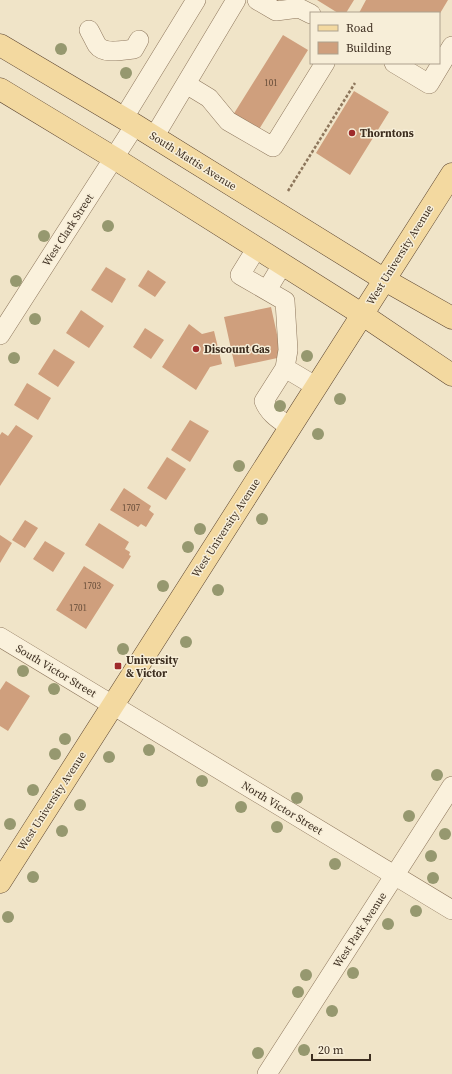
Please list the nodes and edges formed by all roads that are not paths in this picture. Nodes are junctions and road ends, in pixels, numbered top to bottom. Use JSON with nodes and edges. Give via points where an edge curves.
{"nodes":[{"id":1,"x":196,"y":0,"type":"edge"},
{"id":2,"x":236,"y":0,"type":"edge"},
{"id":3,"x":257,"y":0,"type":"edge"},
{"id":4,"x":310,"y":14,"type":"edge"},
{"id":5,"x":89,"y":30,"type":"dead end"},
{"id":6,"x":139,"y":40,"type":"dead end"},
{"id":7,"x":0,"y":45,"type":"edge"},
{"id":8,"x":452,"y":46,"type":"edge"},
{"id":9,"x":324,"y":64,"type":"edge"},
{"id":10,"x":396,"y":64,"type":"edge"},
{"id":11,"x":186,"y":84,"type":"junction"},
{"id":12,"x":0,"y":89,"type":"edge"},
{"id":13,"x":129,"y":122,"type":"junction"},
{"id":14,"x":154,"y":137,"type":"junction"},
{"id":15,"x":114,"y":158,"type":"junction"},
{"id":16,"x":452,"y":174,"type":"edge"},
{"id":17,"x":256,"y":249,"type":"junction"},
{"id":18,"x":282,"y":265,"type":"junction"},
{"id":19,"x":385,"y":280,"type":"junction"},
{"id":20,"x":267,"y":290,"type":"junction"},
{"id":21,"x":363,"y":315,"type":"junction"},
{"id":22,"x":452,"y":318,"type":"edge"},
{"id":23,"x":0,"y":335,"type":"edge"},
{"id":24,"x":285,"y":368,"type":"junction"},
{"id":25,"x":452,"y":375,"type":"edge"},
{"id":26,"x":317,"y":387,"type":"junction"},
{"id":27,"x":291,"y":428,"type":"junction"},
{"id":28,"x":0,"y":637,"type":"edge"},
{"id":29,"x":113,"y":705,"type":"junction"},
{"id":30,"x":452,"y":786,"type":"edge"},
{"id":31,"x":394,"y":875,"type":"junction"},
{"id":32,"x":0,"y":882,"type":"edge"},
{"id":33,"x":452,"y":910,"type":"edge"},
{"id":34,"x":267,"y":1074,"type":"edge"}],
"edges":[{"from":1,"to":13,"type":"street","name":"West Clark Street"},
{"from":2,"to":11,"type":"street"},
{"from":3,"to":4,"type":"street","via":[[276,11],[299,8]]},
{"from":5,"to":6,"type":"street","via":[[97,46],[105,50],[134,49]]},
{"from":7,"to":13,"type":"main road","name":"South Mattis Avenue"},
{"from":8,"to":10,"type":"street","via":[[429,84]]},
{"from":9,"to":11,"type":"street","via":[[273,147],[228,121],[209,98]]},
{"from":11,"to":14,"type":"street"},
{"from":12,"to":15,"type":"main road"},
{"from":13,"to":14,"type":"main road","name":"South Mattis Avenue"},
{"from":13,"to":15,"type":"street","name":"West Clark Street"},
{"from":14,"to":19,"type":"main road","name":"South Mattis Avenue"},
{"from":15,"to":17,"type":"main road"},
{"from":15,"to":23,"type":"street","name":"West Clark Street"},
{"from":16,"to":19,"type":"main road","name":"West University Avenue"},
{"from":17,"to":18,"type":"main road"},
{"from":17,"to":20,"type":"street","via":[[240,275]]},
{"from":18,"to":20,"type":"street"},
{"from":18,"to":21,"type":"main road"},
{"from":19,"to":21,"type":"main road","name":"West University Avenue"},
{"from":19,"to":22,"type":"main road","name":"South Mattis Avenue"},
{"from":20,"to":24,"type":"street","via":[[285,300],[288,350]]},
{"from":21,"to":25,"type":"main road"},
{"from":21,"to":26,"type":"main road","name":"West University Avenue"},
{"from":24,"to":26,"type":"street"},
{"from":24,"to":27,"type":"street","via":[[264,401],[272,414]]},
{"from":26,"to":27,"type":"main road","name":"West University Avenue"},
{"from":27,"to":29,"type":"main road","name":"West University Avenue"},
{"from":28,"to":29,"type":"street","name":"South Victor Street"},
{"from":29,"to":31,"type":"street","name":"North Victor Street"},
{"from":29,"to":32,"type":"main road","name":"West University Avenue"},
{"from":30,"to":31,"type":"street","name":"West Park Avenue"},
{"from":31,"to":33,"type":"street","name":"North Victor Street"},
{"from":31,"to":34,"type":"street","name":"West Park Avenue"}]}
